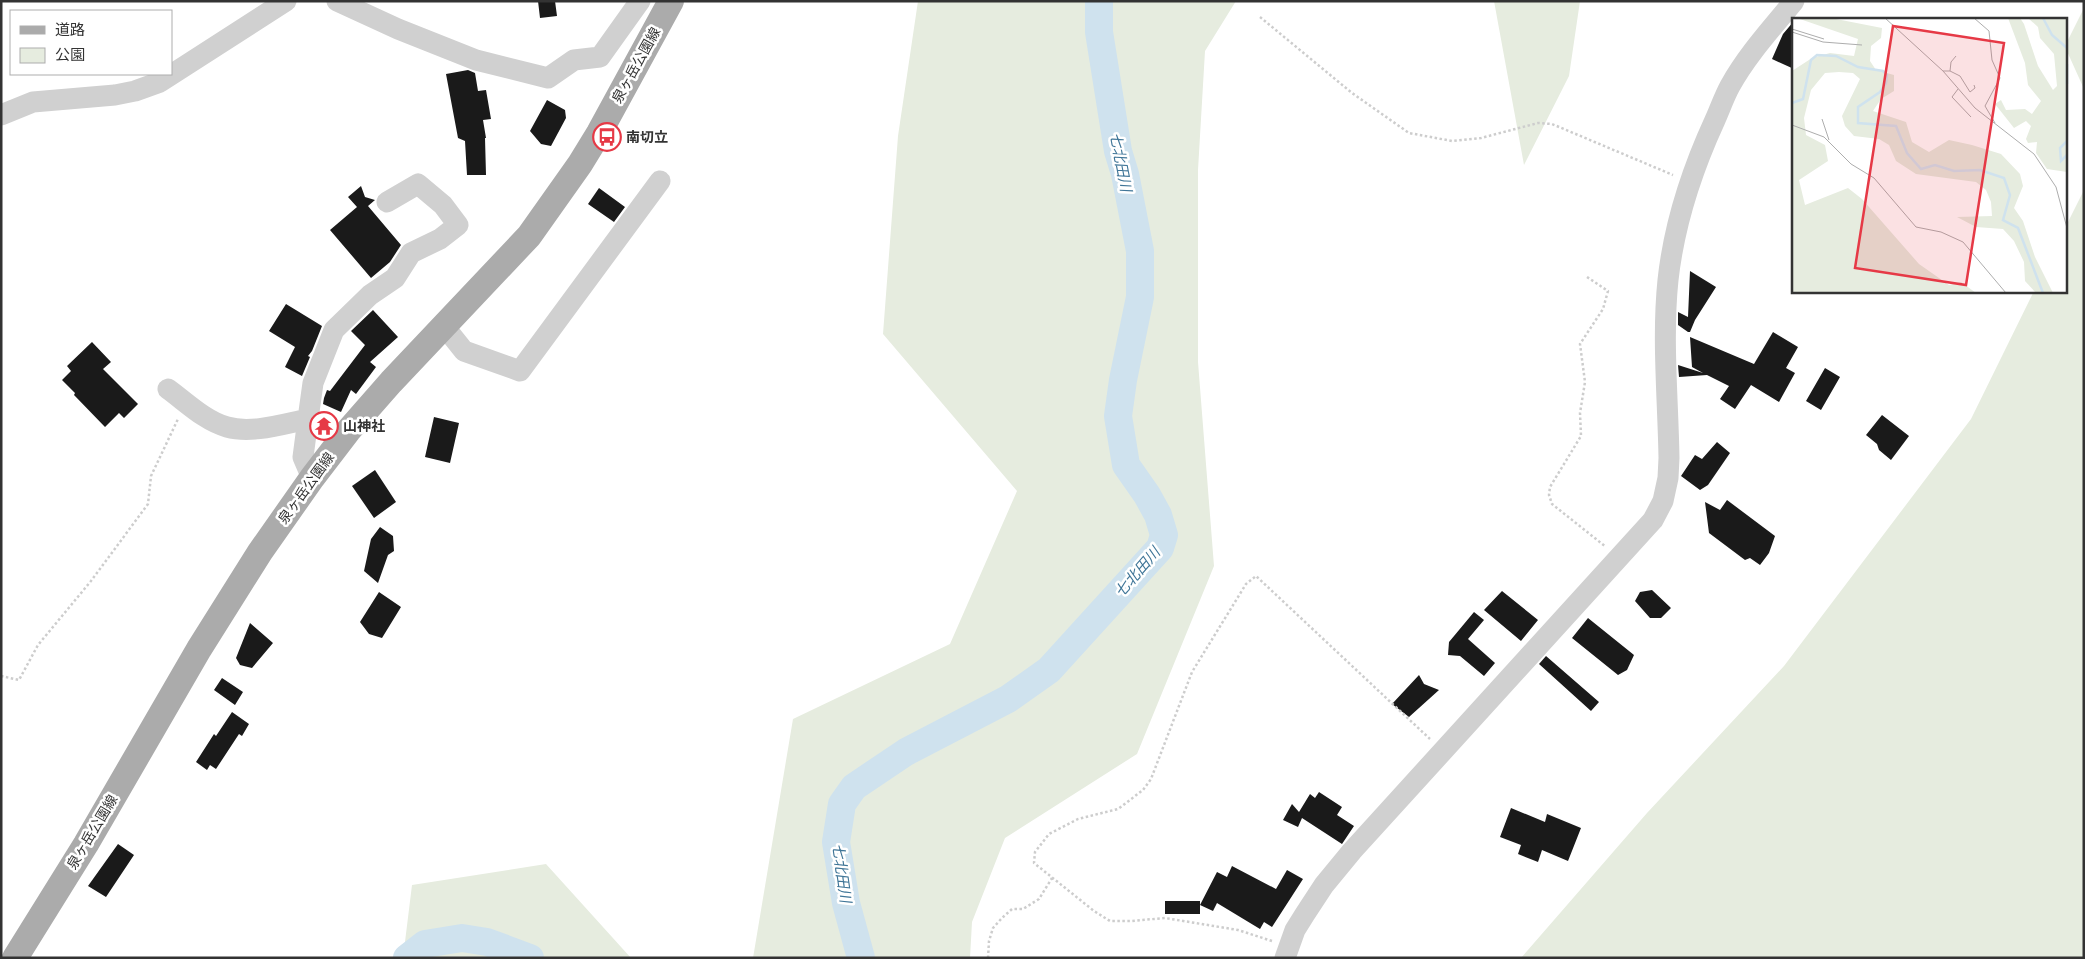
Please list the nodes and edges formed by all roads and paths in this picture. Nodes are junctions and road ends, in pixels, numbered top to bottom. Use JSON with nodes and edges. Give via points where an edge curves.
{"nodes":[{"id":1,"x":286,"y":1,"type":"edge"},
{"id":2,"x":337,"y":1,"type":"edge"},
{"id":3,"x":640,"y":1,"type":"edge"},
{"id":4,"x":671,"y":1,"type":"edge"},
{"id":5,"x":1794,"y":1,"type":"edge"},
{"id":6,"x":1260,"y":17,"type":"dead end"},
{"id":7,"x":172,"y":74,"type":"edge"},
{"id":8,"x":171,"y":75,"type":"edge"},
{"id":9,"x":1,"y":115,"type":"edge"},
{"id":10,"x":660,"y":181,"type":"dead end"},
{"id":11,"x":1690,"y":182,"type":"junction"},
{"id":12,"x":387,"y":202,"type":"dead end"},
{"id":13,"x":1587,"y":277,"type":"dead end"},
{"id":14,"x":444,"y":326,"type":"junction"},
{"id":15,"x":168,"y":389,"type":"dead end"},
{"id":16,"x":186,"y":402,"type":"junction"},
{"id":17,"x":308,"y":419,"type":"junction"},
{"id":18,"x":312,"y":478,"type":"junction"},
{"id":19,"x":1620,"y":558,"type":"junction"},
{"id":20,"x":1,"y":676,"type":"edge"},
{"id":21,"x":1443,"y":751,"type":"junction"},
{"id":22,"x":1052,"y":878,"type":"junction"},
{"id":23,"x":1288,"y":950,"type":"edge"},
{"id":24,"x":15,"y":958,"type":"edge"},
{"id":25,"x":988,"y":958,"type":"edge"}],
"edges":[{"from":1,"to":7,"type":"street"},
{"from":2,"to":3,"type":"street","via":[[476,60],[548,78],[574,60],[600,57]]},
{"from":4,"to":14,"type":"main road","name":"泉ヶ岳公園線","via":[[580,164],[529,236]]},
{"from":5,"to":11,"type":"street","via":[[1730,86]]},
{"from":6,"to":11,"type":"path","via":[[1352,93],[1409,133],[1462,140],[1538,123],[1552,124]]},
{"from":8,"to":9,"type":"street","via":[[160,82],[116,96],[33,102]]},
{"from":10,"to":14,"type":"street","via":[[520,371],[464,351]]},
{"from":11,"to":19,"type":"street","via":[[1668,279],[1668,478],[1663,501],[1652,520]]},
{"from":12,"to":17,"type":"street","via":[[418,184],[443,205],[458,225],[440,239],[411,252],[395,278],[370,295],[334,330],[313,383]]},
{"from":13,"to":19,"type":"path","via":[[1608,291],[1602,309],[1580,344],[1585,382],[1580,413],[1581,436],[1550,487],[1550,495],[1552,504]]},
{"from":14,"to":18,"type":"main road","name":"泉ヶ岳公園線","via":[[390,382]]},
{"from":15,"to":16,"type":"street"},
{"from":16,"to":17,"type":"street","via":[[208,418],[226,427],[240,429]]},
{"from":16,"to":20,"type":"path","via":[[151,476],[148,504],[38,645],[19,680]]},
{"from":17,"to":18,"type":"street","via":[[302,457]]},
{"from":18,"to":24,"type":"main road","name":"泉ヶ岳公園線","via":[[260,552]]},
{"from":19,"to":21,"type":"street"},
{"from":21,"to":22,"type":"path","via":[[1256,576],[1246,584],[1192,672],[1144,790],[1118,809],[1078,819],[1049,834],[1035,852],[1034,863]]},
{"from":21,"to":23,"type":"street","via":[[1324,885],[1305,914]]},
{"from":22,"to":23,"type":"path","via":[[1110,921],[1165,918],[1238,930]]},
{"from":22,"to":25,"type":"path","via":[[1039,898],[1023,909],[1012,909],[994,928]]}]}
